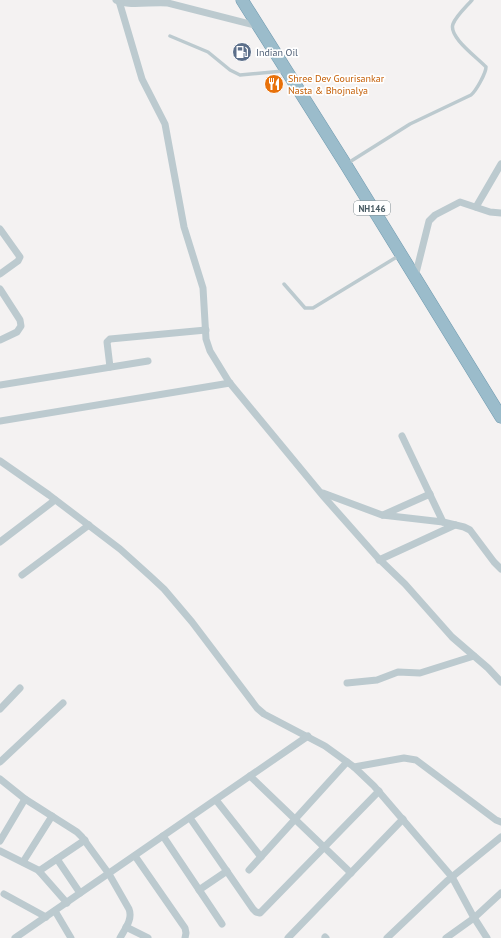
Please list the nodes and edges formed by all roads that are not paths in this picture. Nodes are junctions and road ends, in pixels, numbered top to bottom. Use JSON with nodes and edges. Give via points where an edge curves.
{"nodes":[{"id":1,"x":242,"y":0,"type":"edge"},
{"id":2,"x":472,"y":0,"type":"edge"},
{"id":3,"x":117,"y":1,"type":"edge"},
{"id":4,"x":259,"y":26,"type":"junction"},
{"id":5,"x":170,"y":36,"type":"dead end"},
{"id":6,"x":287,"y":70,"type":"junction"},
{"id":7,"x":501,"y":164,"type":"edge"},
{"id":8,"x":346,"y":165,"type":"junction"},
{"id":9,"x":476,"y":207,"type":"junction"},
{"id":10,"x":501,"y":213,"type":"edge"},
{"id":11,"x":0,"y":229,"type":"edge"},
{"id":12,"x":401,"y":255,"type":"junction"},
{"id":13,"x":0,"y":274,"type":"edge"},
{"id":14,"x":415,"y":278,"type":"junction"},
{"id":15,"x":284,"y":284,"type":"dead end"},
{"id":16,"x":0,"y":289,"type":"edge"},
{"id":17,"x":206,"y":330,"type":"junction"},
{"id":18,"x":0,"y":340,"type":"edge"},
{"id":19,"x":148,"y":361,"type":"dead end"},
{"id":20,"x":110,"y":368,"type":"junction"},
{"id":21,"x":230,"y":383,"type":"junction"},
{"id":22,"x":0,"y":385,"type":"edge"},
{"id":23,"x":501,"y":417,"type":"edge"},
{"id":24,"x":0,"y":421,"type":"edge"},
{"id":25,"x":402,"y":436,"type":"dead end"},
{"id":26,"x":0,"y":461,"type":"edge"},
{"id":27,"x":321,"y":492,"type":"junction"},
{"id":28,"x":430,"y":494,"type":"junction"},
{"id":29,"x":55,"y":500,"type":"junction"},
{"id":30,"x":382,"y":515,"type":"junction"},
{"id":31,"x":443,"y":522,"type":"junction"},
{"id":32,"x":455,"y":525,"type":"junction"},
{"id":33,"x":89,"y":526,"type":"junction"},
{"id":34,"x":0,"y":542,"type":"edge"},
{"id":35,"x":380,"y":560,"type":"junction"},
{"id":36,"x":501,"y":569,"type":"edge"},
{"id":37,"x":22,"y":575,"type":"dead end"},
{"id":38,"x":474,"y":656,"type":"junction"},
{"id":39,"x":501,"y":682,"type":"edge"},
{"id":40,"x":346,"y":683,"type":"dead end"},
{"id":41,"x":20,"y":688,"type":"dead end"},
{"id":42,"x":63,"y":703,"type":"dead end"},
{"id":43,"x":0,"y":709,"type":"edge"},
{"id":44,"x":308,"y":736,"type":"junction"},
{"id":45,"x":0,"y":762,"type":"edge"},
{"id":46,"x":347,"y":762,"type":"junction"},
{"id":47,"x":354,"y":767,"type":"junction"},
{"id":48,"x":250,"y":776,"type":"junction"},
{"id":49,"x":0,"y":779,"type":"edge"},
{"id":50,"x":379,"y":791,"type":"junction"},
{"id":51,"x":25,"y":799,"type":"junction"},
{"id":52,"x":216,"y":800,"type":"junction"},
{"id":53,"x":52,"y":816,"type":"junction"},
{"id":54,"x":190,"y":818,"type":"junction"},
{"id":55,"x":295,"y":819,"type":"junction"},
{"id":56,"x":403,"y":819,"type":"junction"},
{"id":57,"x":501,"y":822,"type":"edge"},
{"id":58,"x":163,"y":836,"type":"junction"},
{"id":59,"x":501,"y":837,"type":"edge"},
{"id":60,"x":0,"y":840,"type":"edge"},
{"id":61,"x":85,"y":840,"type":"junction"},
{"id":62,"x":324,"y":848,"type":"junction"},
{"id":63,"x":0,"y":851,"type":"edge"},
{"id":64,"x":135,"y":856,"type":"junction"},
{"id":65,"x":261,"y":857,"type":"junction"},
{"id":66,"x":57,"y":859,"type":"junction"},
{"id":67,"x":23,"y":862,"type":"junction"},
{"id":68,"x":227,"y":870,"type":"junction"},
{"id":69,"x":249,"y":870,"type":"dead end"},
{"id":70,"x":39,"y":871,"type":"junction"},
{"id":71,"x":350,"y":873,"type":"junction"},
{"id":72,"x":109,"y":874,"type":"junction"},
{"id":73,"x":452,"y":877,"type":"junction"},
{"id":74,"x":199,"y":890,"type":"junction"},
{"id":75,"x":80,"y":893,"type":"junction"},
{"id":76,"x":501,"y":893,"type":"edge"},
{"id":77,"x":4,"y":894,"type":"dead end"},
{"id":78,"x":67,"y":903,"type":"junction"},
{"id":79,"x":55,"y":911,"type":"junction"},
{"id":80,"x":46,"y":917,"type":"junction"},
{"id":81,"x":474,"y":918,"type":"junction"},
{"id":82,"x":222,"y":924,"type":"dead end"},
{"id":83,"x":126,"y":926,"type":"junction"},
{"id":84,"x":24,"y":935,"type":"edge"},
{"id":85,"x":15,"y":938,"type":"edge"},
{"id":86,"x":71,"y":938,"type":"edge"},
{"id":87,"x":120,"y":938,"type":"edge"},
{"id":88,"x":148,"y":938,"type":"edge"},
{"id":89,"x":185,"y":938,"type":"edge"},
{"id":90,"x":288,"y":938,"type":"edge"},
{"id":91,"x":387,"y":938,"type":"edge"},
{"id":92,"x":446,"y":938,"type":"edge"},
{"id":93,"x":487,"y":938,"type":"edge"}],
"edges":[{"from":1,"to":4,"type":"highway","number":"NH146"},
{"from":2,"to":8,"type":"lane","via":[[454,23],[452,30],[456,38],[486,67],[474,92],[410,124]]},
{"from":3,"to":4,"type":"street","via":[[168,3]]},
{"from":3,"to":17,"type":"street","via":[[142,78],[165,124],[184,227],[203,288]]},
{"from":4,"to":6,"type":"highway","number":"NH146"},
{"from":5,"to":6,"type":"lane","via":[[208,52],[240,75]]},
{"from":6,"to":8,"type":"highway","number":"NH146"},
{"from":7,"to":9,"type":"street"},
{"from":8,"to":12,"type":"highway","number":"NH146"},
{"from":9,"to":10,"type":"street"},
{"from":9,"to":14,"type":"street","via":[[459,202],[430,219]]},
{"from":11,"to":13,"type":"street","via":[[20,256],[19,260]]},
{"from":12,"to":14,"type":"highway","number":"NH146"},
{"from":12,"to":15,"type":"lane","via":[[313,308],[305,308]]},
{"from":14,"to":23,"type":"highway","number":"NH146"},
{"from":16,"to":18,"type":"street","via":[[20,320],[21,326],[17,332]]},
{"from":17,"to":20,"type":"street","via":[[110,339],[107,342]]},
{"from":17,"to":21,"type":"street","via":[[210,351]]},
{"from":19,"to":20,"type":"street"},
{"from":20,"to":22,"type":"street"},
{"from":21,"to":24,"type":"street"},
{"from":21,"to":27,"type":"street"},
{"from":25,"to":28,"type":"street"},
{"from":26,"to":29,"type":"street"},
{"from":27,"to":30,"type":"street"},
{"from":27,"to":35,"type":"street"},
{"from":28,"to":30,"type":"street"},
{"from":28,"to":31,"type":"street"},
{"from":29,"to":33,"type":"street"},
{"from":29,"to":34,"type":"street"},
{"from":30,"to":31,"type":"street"},
{"from":31,"to":32,"type":"street"},
{"from":32,"to":35,"type":"street"},
{"from":32,"to":36,"type":"street","via":[[468,529]]},
{"from":33,"to":37,"type":"street"},
{"from":33,"to":44,"type":"street","via":[[130,557],[164,589],[256,708]]},
{"from":35,"to":38,"type":"street","via":[[452,637]]},
{"from":38,"to":39,"type":"street"},
{"from":38,"to":40,"type":"street","via":[[422,672],[398,672],[377,680]]},
{"from":41,"to":43,"type":"street"},
{"from":42,"to":45,"type":"street"},
{"from":44,"to":46,"type":"street"},
{"from":44,"to":48,"type":"street"},
{"from":46,"to":47,"type":"street"},
{"from":46,"to":55,"type":"street"},
{"from":47,"to":50,"type":"street"},
{"from":47,"to":57,"type":"street","via":[[404,758],[416,760]]},
{"from":48,"to":52,"type":"street"},
{"from":48,"to":55,"type":"street"},
{"from":49,"to":51,"type":"street"},
{"from":50,"to":56,"type":"street"},
{"from":50,"to":62,"type":"street"},
{"from":51,"to":53,"type":"street"},
{"from":51,"to":60,"type":"street"},
{"from":52,"to":54,"type":"street"},
{"from":52,"to":65,"type":"street"},
{"from":53,"to":61,"type":"street","via":[[78,832]]},
{"from":53,"to":67,"type":"street"},
{"from":54,"to":58,"type":"street"},
{"from":54,"to":68,"type":"street"},
{"from":55,"to":62,"type":"street"},
{"from":55,"to":65,"type":"street"},
{"from":56,"to":71,"type":"street"},
{"from":56,"to":73,"type":"street"},
{"from":58,"to":64,"type":"street"},
{"from":58,"to":74,"type":"street"},
{"from":59,"to":73,"type":"street"},
{"from":61,"to":66,"type":"street"},
{"from":61,"to":72,"type":"street"},
{"from":62,"to":68,"type":"street","via":[[260,913],[253,909]]},
{"from":62,"to":71,"type":"street"},
{"from":63,"to":67,"type":"street"},
{"from":64,"to":72,"type":"street"},
{"from":64,"to":89,"type":"street","via":[[185,928]]},
{"from":65,"to":69,"type":"street"},
{"from":66,"to":70,"type":"street"},
{"from":66,"to":75,"type":"street"},
{"from":67,"to":70,"type":"street"},
{"from":68,"to":74,"type":"street"},
{"from":70,"to":78,"type":"street"},
{"from":71,"to":90,"type":"street"},
{"from":72,"to":75,"type":"street"},
{"from":72,"to":83,"type":"street","via":[[131,913]]},
{"from":73,"to":81,"type":"street"},
{"from":73,"to":91,"type":"street"},
{"from":74,"to":82,"type":"street"},
{"from":75,"to":78,"type":"street"},
{"from":76,"to":81,"type":"street"},
{"from":77,"to":80,"type":"street"},
{"from":78,"to":79,"type":"street"},
{"from":79,"to":80,"type":"street"},
{"from":79,"to":86,"type":"street"},
{"from":80,"to":84,"type":"street"},
{"from":81,"to":92,"type":"street"},
{"from":81,"to":93,"type":"street"},
{"from":83,"to":87,"type":"street"},
{"from":83,"to":88,"type":"street"},
{"from":84,"to":85,"type":"street"}]}
